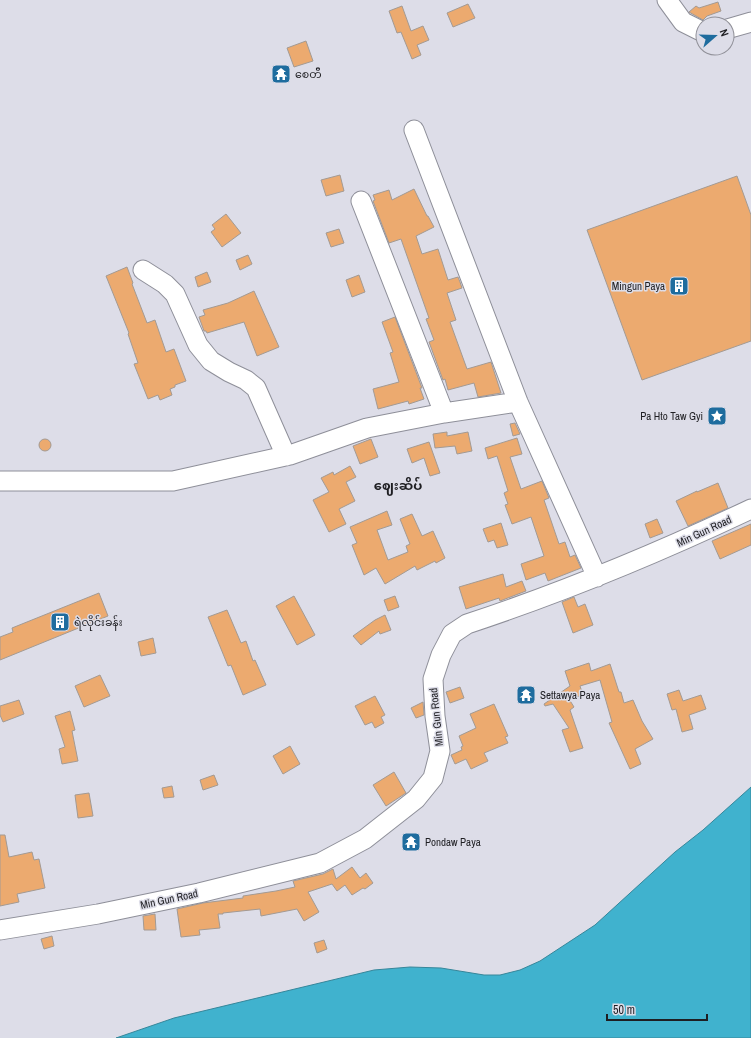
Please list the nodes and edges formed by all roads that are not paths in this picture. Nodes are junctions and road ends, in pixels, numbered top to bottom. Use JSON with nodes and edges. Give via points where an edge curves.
{"nodes":[{"id":1,"x":667,"y":0,"type":"edge"},
{"id":2,"x":751,"y":22,"type":"edge"},
{"id":3,"x":735,"y":27,"type":"edge"},
{"id":4,"x":695,"y":28,"type":"edge"},
{"id":5,"x":414,"y":130,"type":"dead end"},
{"id":6,"x":361,"y":201,"type":"dead end"},
{"id":7,"x":143,"y":270,"type":"dead end"},
{"id":8,"x":518,"y":402,"type":"junction"},
{"id":9,"x":444,"y":413,"type":"junction"},
{"id":10,"x":286,"y":456,"type":"junction"},
{"id":11,"x":0,"y":481,"type":"edge"},
{"id":12,"x":751,"y":509,"type":"edge"},
{"id":13,"x":597,"y":577,"type":"junction"},
{"id":14,"x":0,"y":930,"type":"edge"}],
"edges":[{"from":1,"to":4,"type":"street","via":[[683,22]]},
{"from":2,"to":3,"type":"street"},
{"from":5,"to":8,"type":"street"},
{"from":6,"to":9,"type":"street"},
{"from":7,"to":10,"type":"street","via":[[175,294],[198,345],[211,361],[256,388]]},
{"from":8,"to":9,"type":"street"},
{"from":8,"to":13,"type":"street"},
{"from":9,"to":10,"type":"street","via":[[367,428]]},
{"from":10,"to":11,"type":"street","via":[[173,481]]},
{"from":12,"to":13,"type":"street","name":"Min Gun Road"},
{"from":13,"to":14,"type":"street","name":"Min Gun Road","via":[[467,624],[452,634],[440,655],[433,679],[440,751],[433,778],[416,799],[365,839],[312,865],[137,906]]}]}
